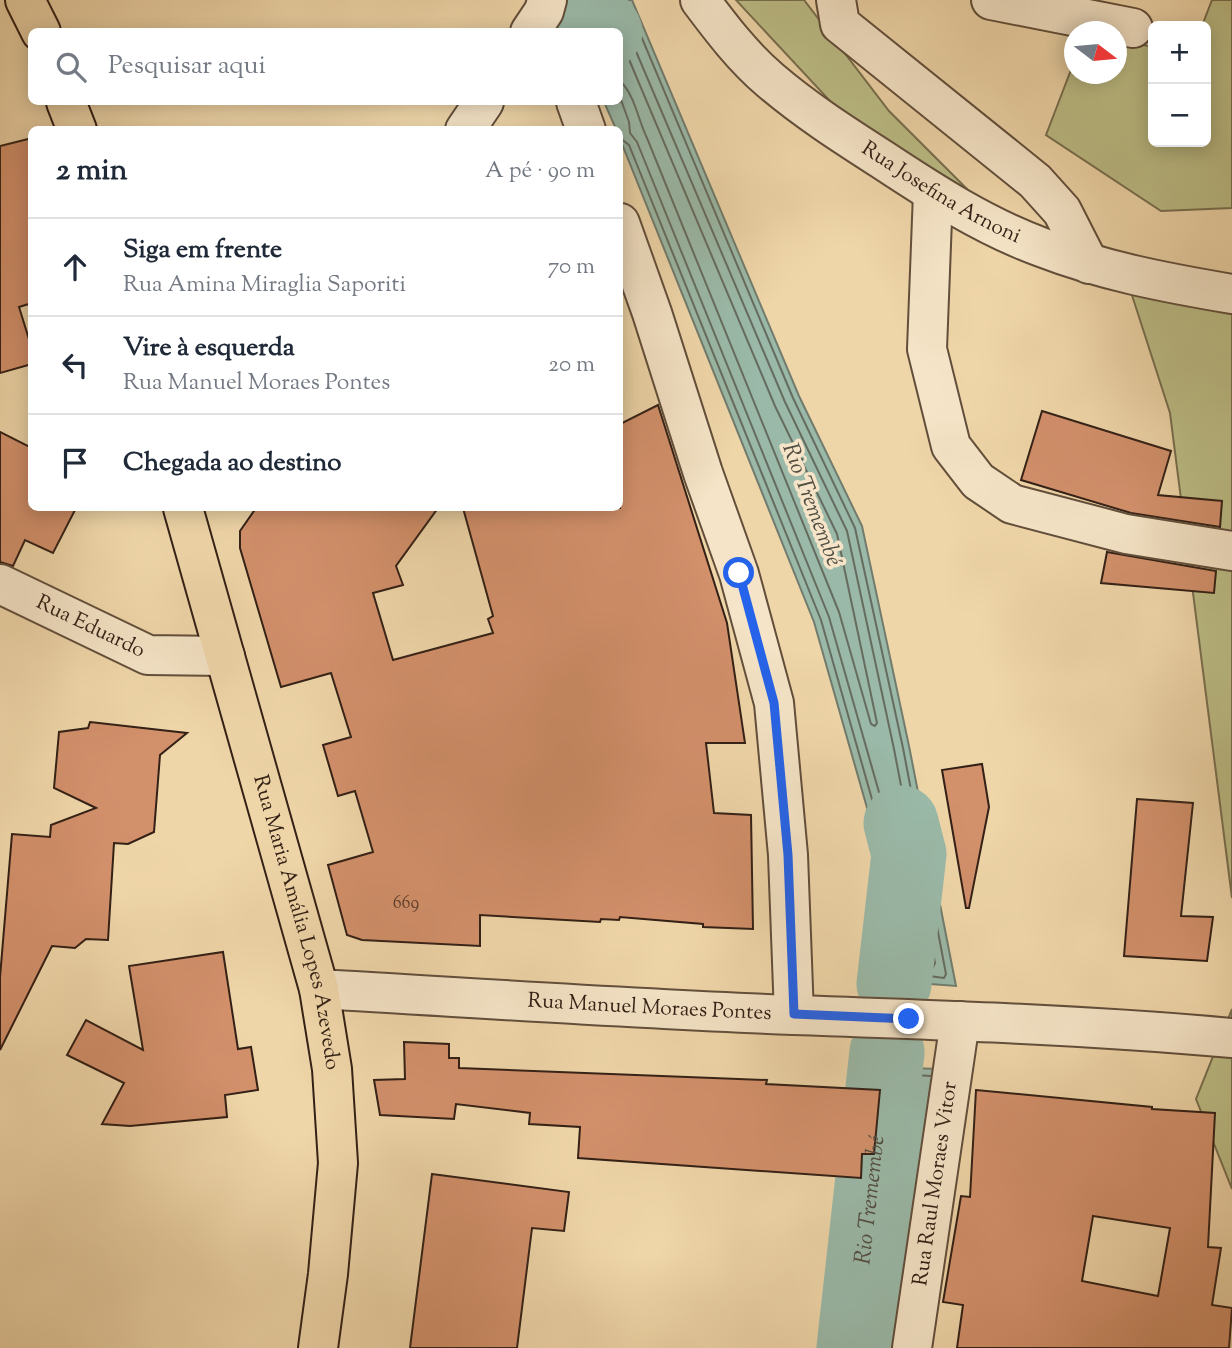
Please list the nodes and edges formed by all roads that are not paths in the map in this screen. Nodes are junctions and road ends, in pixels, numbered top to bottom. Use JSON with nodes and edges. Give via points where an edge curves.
{"nodes":[{"id":1,"x":24,"y":0,"type":"edge"},
{"id":2,"x":700,"y":0,"type":"edge"},
{"id":3,"x":835,"y":0,"type":"edge"},
{"id":4,"x":992,"y":0,"type":"edge"},
{"id":5,"x":39,"y":28,"type":"edge"},
{"id":6,"x":1133,"y":28,"type":"dead end"},
{"id":7,"x":67,"y":105,"type":"edge"},
{"id":8,"x":482,"y":105,"type":"edge"},
{"id":9,"x":577,"y":105,"type":"edge"},
{"id":10,"x":75,"y":126,"type":"edge"},
{"id":11,"x":468,"y":126,"type":"edge"},
{"id":12,"x":585,"y":126,"type":"edge"},
{"id":13,"x":933,"y":193,"type":"junction"},
{"id":14,"x":623,"y":232,"type":"edge"},
{"id":15,"x":1089,"y":264,"type":"junction"},
{"id":16,"x":1232,"y":294,"type":"edge"},
{"id":17,"x":184,"y":511,"type":"edge"},
{"id":18,"x":1232,"y":551,"type":"edge"},
{"id":19,"x":0,"y":584,"type":"edge"},
{"id":20,"x":225,"y":656,"type":"junction"},
{"id":21,"x":319,"y":989,"type":"junction"},
{"id":22,"x":794,"y":1014,"type":"junction"},
{"id":23,"x":960,"y":1021,"type":"junction"},
{"id":24,"x":1232,"y":1038,"type":"edge"},
{"id":25,"x":318,"y":1348,"type":"edge"},
{"id":26,"x":912,"y":1348,"type":"edge"}],
"edges":[{"from":1,"to":5,"type":"main road"},
{"from":2,"to":13,"type":"street","name":"Rua Josefina Arnoni","via":[[769,79]]},
{"from":3,"to":15,"type":"street","via":[[840,24],[1035,181],[1062,211]]},
{"from":4,"to":6,"type":"street"},
{"from":7,"to":10,"type":"main road"},
{"from":8,"to":11,"type":"street"},
{"from":9,"to":12,"type":"street"},
{"from":13,"to":15,"type":"street","name":"Rua Josefina Arnoni","via":[[989,225]]},
{"from":13,"to":18,"type":"street","via":[[927,349],[951,446],[978,481],[1024,508],[1126,534]]},
{"from":14,"to":22,"type":"street","via":[[739,573],[774,703],[788,855]]},
{"from":15,"to":16,"type":"street","name":"Rua Josefina Arnoni"},
{"from":17,"to":20,"type":"main road","name":"Rua Maria Amália Lopes Azevedo"},
{"from":19,"to":20,"type":"street","name":"Rua Eduardo","via":[[148,655]]},
{"from":20,"to":21,"type":"main road","name":"Rua Maria Amália Lopes Azevedo"},
{"from":21,"to":22,"type":"street","name":"Rua Manuel Moraes Pontes"},
{"from":21,"to":25,"type":"main road","name":"Rua Maria Amália Lopes Azevedo","via":[[332,1069],[338,1163]]},
{"from":22,"to":23,"type":"street","name":"Rua Manuel Moraes Pontes"},
{"from":23,"to":24,"type":"street","name":"Rua Manuel Moraes Pontes"},
{"from":23,"to":26,"type":"street","name":"Rua Raul Moraes Vitor"}]}
